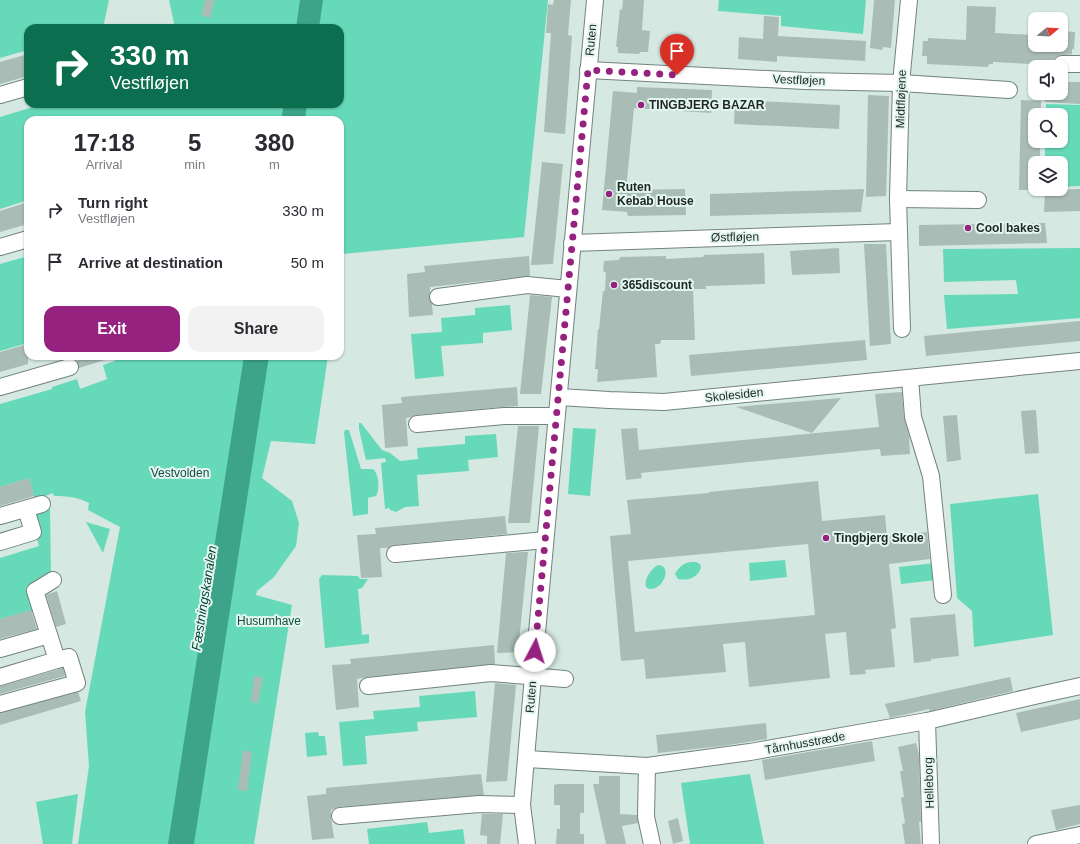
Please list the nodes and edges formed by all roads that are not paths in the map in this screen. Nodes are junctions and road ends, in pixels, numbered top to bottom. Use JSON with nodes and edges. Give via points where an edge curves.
{"nodes":[{"id":1,"x":595,"y":0,"type":"edge"},
{"id":2,"x":909,"y":0,"type":"edge"},
{"id":3,"x":1068,"y":64,"type":"edge"},
{"id":4,"x":1080,"y":64,"type":"edge"},
{"id":5,"x":588,"y":70,"type":"junction"},
{"id":6,"x":901,"y":83,"type":"junction"},
{"id":7,"x":24,"y":88,"type":"edge"},
{"id":8,"x":1010,"y":90,"type":"dead end"},
{"id":9,"x":0,"y":95,"type":"edge"},
{"id":10,"x":898,"y":199,"type":"junction"},
{"id":11,"x":978,"y":200,"type":"dead end"},
{"id":12,"x":898,"y":232,"type":"junction"},
{"id":13,"x":24,"y":240,"type":"edge"},
{"id":14,"x":572,"y":243,"type":"junction"},
{"id":15,"x":0,"y":247,"type":"edge"},
{"id":16,"x":568,"y":289,"type":"junction"},
{"id":17,"x":438,"y":297,"type":"dead end"},
{"id":18,"x":902,"y":329,"type":"dead end"},
{"id":19,"x":1080,"y":361,"type":"edge"},
{"id":20,"x":70,"y":367,"type":"dead end"},
{"id":21,"x":910,"y":378,"type":"junction"},
{"id":22,"x":0,"y":387,"type":"edge"},
{"id":23,"x":559,"y":397,"type":"junction"},
{"id":24,"x":556,"y":416,"type":"junction"},
{"id":25,"x":417,"y":424,"type":"dead end"},
{"id":26,"x":42,"y":504,"type":"dead end"},
{"id":27,"x":26,"y":509,"type":"junction"},
{"id":28,"x":0,"y":516,"type":"edge"},
{"id":29,"x":545,"y":540,"type":"junction"},
{"id":30,"x":0,"y":542,"type":"edge"},
{"id":31,"x":395,"y":554,"type":"dead end"},
{"id":32,"x":53,"y":580,"type":"dead end"},
{"id":33,"x":943,"y":595,"type":"dead end"},
{"id":34,"x":49,"y":635,"type":"junction"},
{"id":35,"x":0,"y":649,"type":"edge"},
{"id":36,"x":57,"y":660,"type":"junction"},
{"id":37,"x":533,"y":676,"type":"junction"},
{"id":38,"x":0,"y":677,"type":"edge"},
{"id":39,"x":565,"y":679,"type":"dead end"},
{"id":40,"x":368,"y":686,"type":"dead end"},
{"id":41,"x":1080,"y":686,"type":"edge"},
{"id":42,"x":0,"y":704,"type":"edge"},
{"id":43,"x":927,"y":721,"type":"junction"},
{"id":44,"x":526,"y":759,"type":"junction"},
{"id":45,"x":647,"y":766,"type":"junction"},
{"id":46,"x":522,"y":805,"type":"junction"},
{"id":47,"x":340,"y":816,"type":"dead end"},
{"id":48,"x":1080,"y":834,"type":"edge"},
{"id":49,"x":527,"y":844,"type":"edge"},
{"id":50,"x":652,"y":844,"type":"edge"},
{"id":51,"x":931,"y":844,"type":"edge"},
{"id":52,"x":1036,"y":844,"type":"edge"}],
"edges":[{"from":1,"to":5,"type":"street","name":"Ruten"},
{"from":2,"to":6,"type":"street","name":"Midtfløjene"},
{"from":3,"to":4,"type":"street"},
{"from":5,"to":6,"type":"street","name":"Vestfløjen"},
{"from":5,"to":14,"type":"street","name":"Ruten"},
{"from":6,"to":8,"type":"street","name":"Vestfløjen"},
{"from":6,"to":10,"type":"street","name":"Midtfløjene"},
{"from":7,"to":9,"type":"street"},
{"from":10,"to":11,"type":"street"},
{"from":10,"to":12,"type":"street","name":"Midtfløjene"},
{"from":12,"to":14,"type":"street","name":"Østfløjen"},
{"from":12,"to":18,"type":"street","name":"Midtfløjene"},
{"from":13,"to":15,"type":"street"},
{"from":14,"to":16,"type":"street","name":"Ruten"},
{"from":16,"to":17,"type":"street","via":[[527,285]]},
{"from":16,"to":23,"type":"street","name":"Ruten"},
{"from":19,"to":21,"type":"street","name":"Skolesiden"},
{"from":20,"to":22,"type":"street"},
{"from":21,"to":23,"type":"street","name":"Skolesiden","via":[[664,402]]},
{"from":21,"to":33,"type":"street","via":[[913,417],[931,476]]},
{"from":23,"to":24,"type":"street","name":"Ruten"},
{"from":24,"to":25,"type":"street","via":[[504,416]]},
{"from":24,"to":29,"type":"street","name":"Ruten"},
{"from":26,"to":27,"type":"street"},
{"from":27,"to":28,"type":"street"},
{"from":27,"to":30,"type":"street","via":[[33,532]]},
{"from":29,"to":31,"type":"street"},
{"from":29,"to":37,"type":"street","name":"Ruten"},
{"from":32,"to":34,"type":"street","via":[[35,591]]},
{"from":34,"to":35,"type":"street"},
{"from":34,"to":36,"type":"street"},
{"from":36,"to":38,"type":"street"},
{"from":36,"to":42,"type":"street","via":[[69,658],[77,683]]},
{"from":37,"to":39,"type":"street"},
{"from":37,"to":40,"type":"street","via":[[491,673]]},
{"from":37,"to":44,"type":"street","name":"Ruten"},
{"from":41,"to":43,"type":"street","name":"Tårnhusstræde"},
{"from":43,"to":45,"type":"street","name":"Tårnhusstræde","via":[[750,752]]},
{"from":43,"to":51,"type":"street","name":"Helleborg"},
{"from":44,"to":45,"type":"street","name":"Tårnhusstræde"},
{"from":44,"to":46,"type":"street","name":"Ruten"},
{"from":45,"to":50,"type":"street","via":[[646,817]]},
{"from":46,"to":47,"type":"street","via":[[479,804]]},
{"from":46,"to":49,"type":"street","name":"Ruten"},
{"from":48,"to":52,"type":"street"}]}
